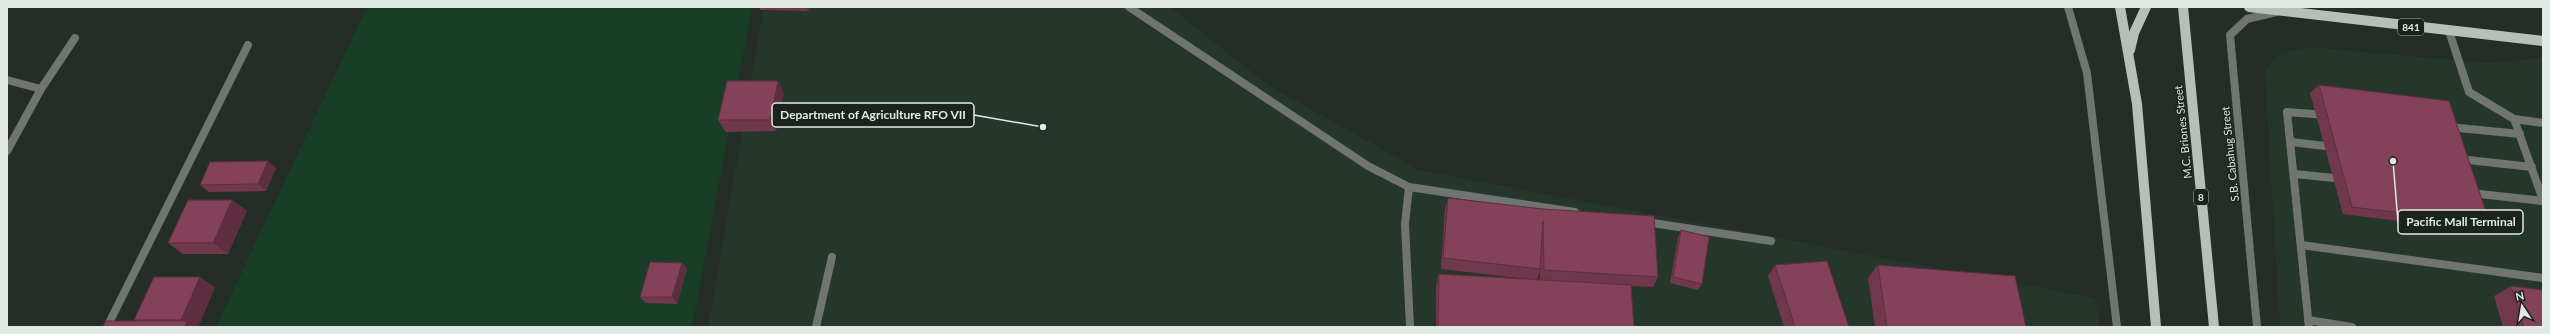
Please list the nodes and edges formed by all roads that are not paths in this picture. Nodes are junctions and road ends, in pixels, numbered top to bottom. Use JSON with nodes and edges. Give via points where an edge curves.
{"nodes":[{"id":1,"x":1129,"y":7,"type":"edge"},
{"id":2,"x":2068,"y":7,"type":"edge"},
{"id":3,"x":2120,"y":7,"type":"edge"},
{"id":4,"x":2146,"y":7,"type":"edge"},
{"id":5,"x":2183,"y":7,"type":"edge"},
{"id":6,"x":2250,"y":7,"type":"edge"},
{"id":7,"x":2279,"y":12,"type":"junction"},
{"id":8,"x":2449,"y":31,"type":"junction"},
{"id":9,"x":75,"y":38,"type":"dead end"},
{"id":10,"x":2543,"y":41,"type":"edge"},
{"id":11,"x":248,"y":45,"type":"dead end"},
{"id":12,"x":2129,"y":56,"type":"junction"},
{"id":13,"x":7,"y":80,"type":"edge"},
{"id":14,"x":41,"y":89,"type":"junction"},
{"id":15,"x":2334,"y":116,"type":"edge"},
{"id":16,"x":2514,"y":119,"type":"junction"},
{"id":17,"x":2543,"y":123,"type":"edge"},
{"id":18,"x":2442,"y":126,"type":"edge"},
{"id":19,"x":2520,"y":134,"type":"junction"},
{"id":20,"x":2291,"y":142,"type":"junction"},
{"id":21,"x":2345,"y":148,"type":"edge"},
{"id":22,"x":7,"y":151,"type":"edge"},
{"id":23,"x":2446,"y":158,"type":"edge"},
{"id":24,"x":2532,"y":167,"type":"junction"},
{"id":25,"x":2295,"y":174,"type":"junction"},
{"id":26,"x":2349,"y":180,"type":"edge"},
{"id":27,"x":1408,"y":187,"type":"junction"},
{"id":28,"x":2466,"y":192,"type":"edge"},
{"id":29,"x":2543,"y":200,"type":"edge"},
{"id":30,"x":1582,"y":213,"type":"edge"},
{"id":31,"x":1637,"y":221,"type":"edge"},
{"id":32,"x":1771,"y":241,"type":"dead end"},
{"id":33,"x":2301,"y":245,"type":"junction"},
{"id":34,"x":832,"y":257,"type":"dead end"},
{"id":35,"x":2543,"y":278,"type":"edge"},
{"id":36,"x":2308,"y":323,"type":"edge"},
{"id":37,"x":107,"y":327,"type":"edge"},
{"id":38,"x":816,"y":327,"type":"edge"},
{"id":39,"x":1410,"y":327,"type":"edge"},
{"id":40,"x":2117,"y":327,"type":"edge"},
{"id":41,"x":2156,"y":327,"type":"edge"},
{"id":42,"x":2214,"y":327,"type":"edge"},
{"id":43,"x":2257,"y":327,"type":"edge"},
{"id":44,"x":2352,"y":327,"type":"edge"}],
"edges":[{"from":1,"to":27,"type":"street","via":[[1368,166]]},
{"from":2,"to":40,"type":"street","via":[[2087,73]]},
{"from":3,"to":12,"type":"main road"},
{"from":4,"to":12,"type":"main road","via":[[2134,33]]},
{"from":5,"to":42,"type":"main road","name":"M.C. Briones Street","number":"8"},
{"from":6,"to":7,"type":"main road"},
{"from":7,"to":8,"type":"main road","number":"841"},
{"from":7,"to":43,"type":"street","name":"S.B. Cabahug Street","via":[[2247,19],[2230,35]]},
{"from":8,"to":10,"type":"main road","number":"841"},
{"from":8,"to":16,"type":"street","via":[[2469,92]]},
{"from":9,"to":14,"type":"street"},
{"from":11,"to":37,"type":"street"},
{"from":12,"to":41,"type":"main road","via":[[2137,104]]},
{"from":13,"to":14,"type":"street"},
{"from":14,"to":22,"type":"street"},
{"from":15,"to":20,"type":"street","via":[[2287,112]]},
{"from":16,"to":17,"type":"street"},
{"from":16,"to":19,"type":"street"},
{"from":18,"to":19,"type":"street"},
{"from":19,"to":24,"type":"street"},
{"from":20,"to":21,"type":"street"},
{"from":20,"to":25,"type":"street"},
{"from":23,"to":24,"type":"street"},
{"from":24,"to":29,"type":"street"},
{"from":25,"to":26,"type":"street"},
{"from":25,"to":33,"type":"street"},
{"from":27,"to":30,"type":"street"},
{"from":27,"to":39,"type":"street","via":[[1405,224]]},
{"from":28,"to":29,"type":"street"},
{"from":31,"to":32,"type":"street"},
{"from":33,"to":35,"type":"street"},
{"from":33,"to":36,"type":"street"},
{"from":34,"to":38,"type":"street"},
{"from":36,"to":44,"type":"street"}]}
